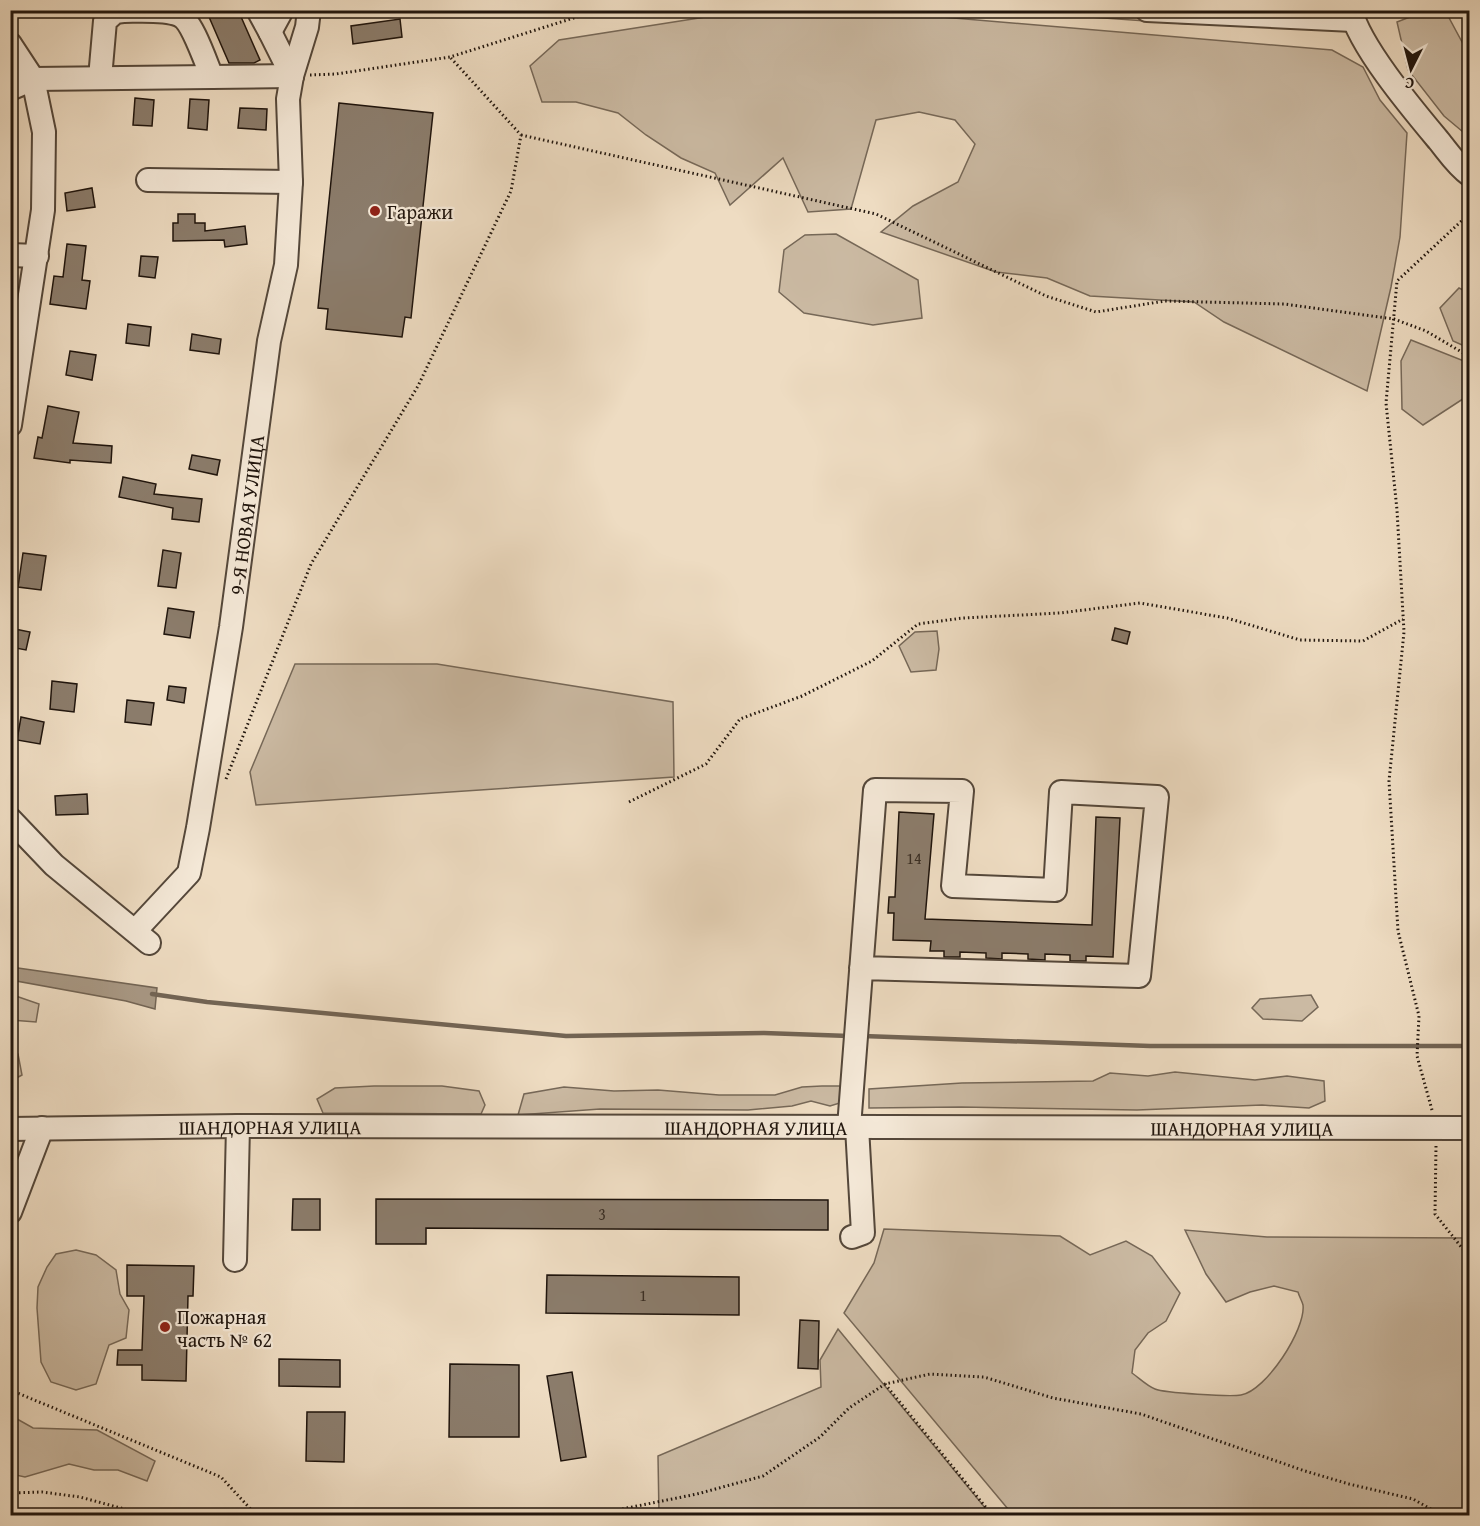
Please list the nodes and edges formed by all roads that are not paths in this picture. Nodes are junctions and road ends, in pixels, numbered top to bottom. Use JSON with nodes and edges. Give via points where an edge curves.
{"nodes":[{"id":1,"x":258,"y":10,"type":"edge"},
{"id":2,"x":282,"y":10,"type":"edge"},
{"id":3,"x":309,"y":10,"type":"edge"},
{"id":4,"x":1147,"y":10,"type":"edge"},
{"id":5,"x":1267,"y":13,"type":"edge"},
{"id":6,"x":1352,"y":15,"type":"edge"},
{"id":7,"x":270,"y":32,"type":"junction"},
{"id":8,"x":10,"y":44,"type":"edge"},
{"id":9,"x":292,"y":76,"type":"junction"},
{"id":10,"x":212,"y":77,"type":"junction"},
{"id":11,"x":100,"y":78,"type":"junction"},
{"id":12,"x":33,"y":79,"type":"junction"},
{"id":13,"x":10,"y":89,"type":"edge"},
{"id":14,"x":1470,"y":175,"type":"edge"},
{"id":15,"x":148,"y":180,"type":"dead end"},
{"id":16,"x":291,"y":182,"type":"junction"},
{"id":17,"x":10,"y":255,"type":"edge"},
{"id":18,"x":38,"y":256,"type":"junction"},
{"id":19,"x":12,"y":410,"type":"edge"},
{"id":20,"x":10,"y":819,"type":"edge"},
{"id":21,"x":861,"y":968,"type":"junction"},
{"id":22,"x":238,"y":1126,"type":"junction"},
{"id":23,"x":853,"y":1127,"type":"junction"},
{"id":24,"x":42,"y":1128,"type":"junction"},
{"id":25,"x":1470,"y":1128,"type":"edge"},
{"id":26,"x":10,"y":1130,"type":"edge"},
{"id":27,"x":10,"y":1212,"type":"edge"},
{"id":28,"x":852,"y":1237,"type":"dead end"},
{"id":29,"x":234,"y":1260,"type":"dead end"}],
"edges":[{"from":1,"to":7,"type":"street"},
{"from":2,"to":7,"type":"street"},
{"from":3,"to":9,"type":"street","name":"9-Я НОВАЯ УЛИЦА"},
{"from":4,"to":5,"type":"street"},
{"from":5,"to":6,"type":"street"},
{"from":6,"to":14,"type":"street","via":[[1376,58],[1420,119]]},
{"from":7,"to":9,"type":"street"},
{"from":8,"to":12,"type":"street"},
{"from":9,"to":10,"type":"street"},
{"from":9,"to":16,"type":"street","name":"9-Я НОВАЯ УЛИЦА","via":[[288,105]]},
{"from":10,"to":11,"type":"street"},
{"from":10,"to":11,"type":"street","via":[[181,15],[123,10],[105,21]]},
{"from":11,"to":12,"type":"street"},
{"from":12,"to":13,"type":"street"},
{"from":12,"to":18,"type":"street","via":[[44,132]]},
{"from":15,"to":16,"type":"street"},
{"from":16,"to":20,"type":"street","name":"9-Я НОВАЯ УЛИЦА","via":[[286,265],[269,341],[231,627],[189,873],[142,937],[54,865]]},
{"from":17,"to":18,"type":"street"},
{"from":18,"to":19,"type":"street"},
{"from":21,"to":21,"type":"street","via":[[875,790],[962,791],[954,886],[1055,890],[1061,792],[1157,796],[1139,976]]},
{"from":21,"to":23,"type":"street"},
{"from":22,"to":23,"type":"street","name":"ШАНДОРНАЯ УЛИЦА"},
{"from":22,"to":24,"type":"street","name":"ШАНДОРНАЯ УЛИЦА"},
{"from":22,"to":29,"type":"street"},
{"from":23,"to":25,"type":"street","name":"ШАНДОРНАЯ УЛИЦА"},
{"from":23,"to":28,"type":"street","via":[[863,1233]]},
{"from":24,"to":26,"type":"street","name":"ШАНДОРНАЯ УЛИЦА"},
{"from":24,"to":27,"type":"street"}]}
